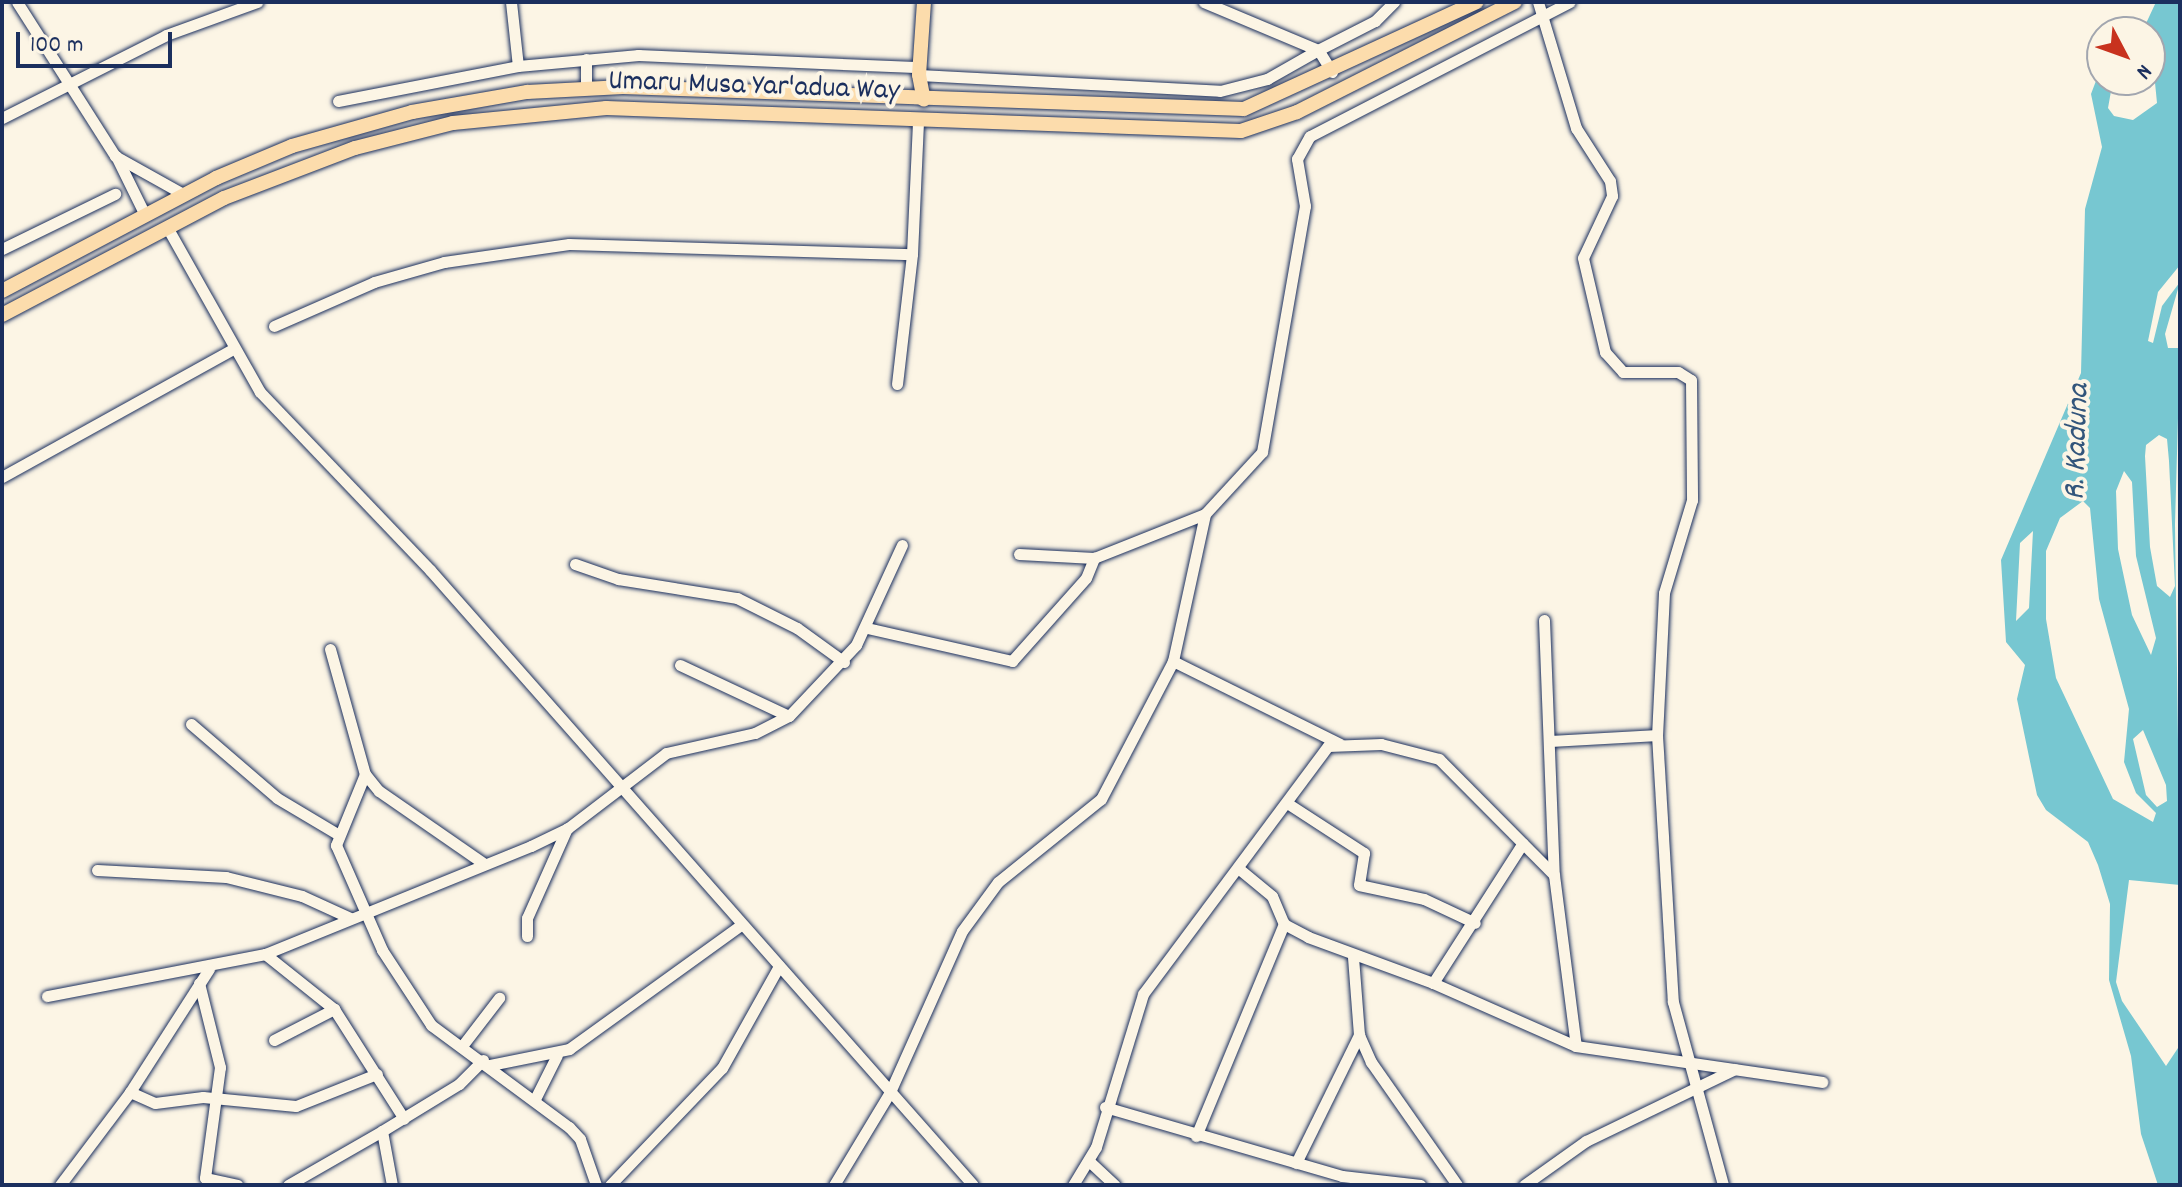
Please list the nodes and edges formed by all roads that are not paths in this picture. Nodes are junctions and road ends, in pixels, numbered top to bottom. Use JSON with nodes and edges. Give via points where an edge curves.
{"nodes":[{"id":1,"x":17,"y":2,"type":"edge"},
{"id":2,"x":257,"y":2,"type":"edge"},
{"id":3,"x":511,"y":2,"type":"edge"},
{"id":4,"x":921,"y":2,"type":"edge"},
{"id":5,"x":1204,"y":2,"type":"edge"},
{"id":6,"x":1394,"y":2,"type":"edge"},
{"id":7,"x":1477,"y":2,"type":"edge"},
{"id":8,"x":1515,"y":2,"type":"edge"},
{"id":9,"x":1538,"y":2,"type":"edge"},
{"id":10,"x":1570,"y":2,"type":"edge"},
{"id":11,"x":1220,"y":5,"type":"edge"},
{"id":12,"x":1541,"y":16,"type":"junction"},
{"id":13,"x":1318,"y":50,"type":"junction"},
{"id":14,"x":586,"y":59,"type":"junction"},
{"id":15,"x":518,"y":66,"type":"junction"},
{"id":16,"x":917,"y":71,"type":"junction"},
{"id":17,"x":1332,"y":72,"type":"junction"},
{"id":18,"x":70,"y":80,"type":"junction"},
{"id":19,"x":586,"y":89,"type":"junction"},
{"id":20,"x":908,"y":100,"type":"junction"},
{"id":21,"x":924,"y":100,"type":"junction"},
{"id":22,"x":338,"y":101,"type":"dead end"},
{"id":23,"x":2,"y":118,"type":"edge"},
{"id":24,"x":918,"y":120,"type":"junction"},
{"id":25,"x":115,"y":156,"type":"junction"},
{"id":26,"x":115,"y":194,"type":"dead end"},
{"id":27,"x":183,"y":194,"type":"junction"},
{"id":28,"x":145,"y":215,"type":"junction"},
{"id":29,"x":167,"y":227,"type":"junction"},
{"id":30,"x":111,"y":233,"type":"junction"},
{"id":31,"x":2,"y":249,"type":"edge"},
{"id":32,"x":120,"y":251,"type":"junction"},
{"id":33,"x":912,"y":254,"type":"junction"},
{"id":34,"x":2,"y":291,"type":"edge"},
{"id":35,"x":2,"y":315,"type":"edge"},
{"id":36,"x":274,"y":326,"type":"dead end"},
{"id":37,"x":233,"y":349,"type":"junction"},
{"id":38,"x":897,"y":384,"type":"dead end"},
{"id":39,"x":2,"y":477,"type":"edge"},
{"id":40,"x":1205,"y":514,"type":"junction"},
{"id":41,"x":902,"y":545,"type":"dead end"},
{"id":42,"x":1019,"y":554,"type":"dead end"},
{"id":43,"x":1094,"y":558,"type":"junction"},
{"id":44,"x":575,"y":564,"type":"dead end"},
{"id":45,"x":1544,"y":620,"type":"dead end"},
{"id":46,"x":867,"y":628,"type":"junction"},
{"id":47,"x":330,"y":649,"type":"dead end"},
{"id":48,"x":1173,"y":661,"type":"junction"},
{"id":49,"x":844,"y":662,"type":"junction"},
{"id":50,"x":680,"y":665,"type":"dead end"},
{"id":51,"x":789,"y":716,"type":"junction"},
{"id":52,"x":191,"y":724,"type":"dead end"},
{"id":53,"x":1657,"y":735,"type":"junction"},
{"id":54,"x":1551,"y":741,"type":"junction"},
{"id":55,"x":1340,"y":744,"type":"junction"},
{"id":56,"x":365,"y":774,"type":"junction"},
{"id":57,"x":622,"y":787,"type":"junction"},
{"id":58,"x":1287,"y":803,"type":"junction"},
{"id":59,"x":568,"y":828,"type":"junction"},
{"id":60,"x":339,"y":835,"type":"junction"},
{"id":61,"x":1523,"y":843,"type":"junction"},
{"id":62,"x":483,"y":863,"type":"junction"},
{"id":63,"x":1238,"y":868,"type":"junction"},
{"id":64,"x":97,"y":870,"type":"dead end"},
{"id":65,"x":1554,"y":875,"type":"junction"},
{"id":66,"x":365,"y":912,"type":"junction"},
{"id":67,"x":350,"y":918,"type":"junction"},
{"id":68,"x":1475,"y":923,"type":"junction"},
{"id":69,"x":742,"y":924,"type":"junction"},
{"id":70,"x":1284,"y":924,"type":"junction"},
{"id":71,"x":527,"y":936,"type":"dead end"},
{"id":72,"x":265,"y":954,"type":"junction"},
{"id":73,"x":1353,"y":957,"type":"junction"},
{"id":74,"x":779,"y":966,"type":"junction"},
{"id":75,"x":209,"y":969,"type":"junction"},
{"id":76,"x":199,"y":983,"type":"junction"},
{"id":77,"x":1433,"y":983,"type":"junction"},
{"id":78,"x":47,"y":996,"type":"dead end"},
{"id":79,"x":499,"y":998,"type":"dead end"},
{"id":80,"x":334,"y":1009,"type":"junction"},
{"id":81,"x":1359,"y":1035,"type":"junction"},
{"id":82,"x":274,"y":1040,"type":"dead end"},
{"id":83,"x":462,"y":1046,"type":"junction"},
{"id":84,"x":1576,"y":1046,"type":"junction"},
{"id":85,"x":557,"y":1055,"type":"junction"},
{"id":86,"x":486,"y":1062,"type":"junction"},
{"id":87,"x":1694,"y":1063,"type":"junction"},
{"id":88,"x":1735,"y":1069,"type":"junction"},
{"id":89,"x":377,"y":1074,"type":"junction"},
{"id":90,"x":1822,"y":1082,"type":"dead end"},
{"id":91,"x":1701,"y":1090,"type":"junction"},
{"id":92,"x":130,"y":1092,"type":"junction"},
{"id":93,"x":890,"y":1092,"type":"junction"},
{"id":94,"x":535,"y":1099,"type":"junction"},
{"id":95,"x":214,"y":1100,"type":"junction"},
{"id":96,"x":1105,"y":1107,"type":"junction"},
{"id":97,"x":404,"y":1119,"type":"junction"},
{"id":98,"x":382,"y":1131,"type":"junction"},
{"id":99,"x":1196,"y":1136,"type":"junction"},
{"id":100,"x":1090,"y":1162,"type":"junction"},
{"id":101,"x":1296,"y":1163,"type":"junction"},
{"id":102,"x":1721,"y":1184,"type":"edge"},
{"id":103,"x":60,"y":1185,"type":"edge"},
{"id":104,"x":237,"y":1185,"type":"edge"},
{"id":105,"x":288,"y":1185,"type":"edge"},
{"id":106,"x":392,"y":1185,"type":"edge"},
{"id":107,"x":596,"y":1185,"type":"edge"},
{"id":108,"x":610,"y":1185,"type":"edge"},
{"id":109,"x":834,"y":1185,"type":"edge"},
{"id":110,"x":973,"y":1185,"type":"edge"},
{"id":111,"x":1073,"y":1185,"type":"edge"},
{"id":112,"x":1115,"y":1185,"type":"edge"},
{"id":113,"x":1420,"y":1185,"type":"edge"},
{"id":114,"x":1457,"y":1185,"type":"edge"},
{"id":115,"x":1524,"y":1185,"type":"edge"}],
"edges":[{"from":1,"to":18,"type":"street"},
{"from":2,"to":18,"type":"street"},
{"from":3,"to":15,"type":"street"},
{"from":4,"to":16,"type":"main road"},
{"from":5,"to":11,"type":"street"},
{"from":6,"to":13,"type":"street","via":[[1375,21]]},
{"from":7,"to":17,"type":"main road","name":"Umaru Musa Yar'adua Way"},
{"from":8,"to":24,"type":"main road","name":"Umaru Musa Yar'adua Way","via":[[1297,112],[1241,131]]},
{"from":9,"to":12,"type":"street"},
{"from":10,"to":12,"type":"street"},
{"from":11,"to":13,"type":"street"},
{"from":12,"to":40,"type":"street","via":[[1310,136],[1297,159],[1305,206],[1263,447]]},
{"from":12,"to":53,"type":"street","via":[[1576,128],[1610,181],[1612,196],[1583,258],[1605,352],[1623,372],[1678,372],[1691,380],[1692,500],[1664,593]]},
{"from":13,"to":16,"type":"street","via":[[1267,79],[1220,91]]},
{"from":13,"to":17,"type":"street"},
{"from":14,"to":15,"type":"street"},
{"from":14,"to":16,"type":"street","via":[[638,55]]},
{"from":14,"to":19,"type":"street"},
{"from":15,"to":22,"type":"street"},
{"from":16,"to":20,"type":"main road"},
{"from":16,"to":21,"type":"main road"},
{"from":17,"to":21,"type":"main road","name":"Umaru Musa Yar'adua Way","via":[[1267,102],[1214,112]]},
{"from":18,"to":23,"type":"street"},
{"from":18,"to":25,"type":"street"},
{"from":19,"to":20,"type":"main road","name":"Umaru Musa Yar'adua Way"},
{"from":19,"to":27,"type":"main road","name":"Umaru Musa Yar'adua Way","via":[[486,98],[364,124],[292,146]]},
{"from":20,"to":21,"type":"main road","name":"Umaru Musa Yar'adua Way"},
{"from":24,"to":29,"type":"main road","name":"Umaru Musa Yar'adua Way","via":[[606,108],[453,123],[287,171]]},
{"from":24,"to":33,"type":"street"},
{"from":25,"to":27,"type":"street"},
{"from":25,"to":28,"type":"street"},
{"from":26,"to":31,"type":"street"},
{"from":27,"to":28,"type":"main road","name":"Umaru Musa Yar'adua Way"},
{"from":28,"to":30,"type":"main road","name":"Umaru Musa Yar'adua Way"},
{"from":29,"to":32,"type":"main road","name":"Umaru Musa Yar'adua Way"},
{"from":29,"to":37,"type":"street"},
{"from":30,"to":32,"type":"main road"},
{"from":30,"to":34,"type":"main road","name":"Umaru Musa Yar'adua Way"},
{"from":32,"to":35,"type":"main road","name":"Umaru Musa Yar'adua Way"},
{"from":33,"to":36,"type":"street","via":[[569,244],[444,262],[360,288]]},
{"from":33,"to":38,"type":"street"},
{"from":37,"to":39,"type":"street"},
{"from":37,"to":57,"type":"street","via":[[260,392],[430,570]]},
{"from":40,"to":43,"type":"street"},
{"from":40,"to":48,"type":"street"},
{"from":41,"to":46,"type":"street"},
{"from":42,"to":43,"type":"street"},
{"from":43,"to":46,"type":"street","via":[[1086,578],[1012,661]]},
{"from":44,"to":49,"type":"street","via":[[618,579],[737,598],[797,628]]},
{"from":45,"to":54,"type":"street"},
{"from":46,"to":49,"type":"street"},
{"from":47,"to":56,"type":"street"},
{"from":48,"to":55,"type":"street"},
{"from":48,"to":93,"type":"street","via":[[1101,799],[998,882],[962,931]]},
{"from":49,"to":51,"type":"street"},
{"from":50,"to":51,"type":"street"},
{"from":51,"to":57,"type":"street","via":[[755,733],[666,753]]},
{"from":52,"to":60,"type":"street","via":[[277,798]]},
{"from":53,"to":54,"type":"street"},
{"from":53,"to":87,"type":"street","via":[[1673,1002]]},
{"from":54,"to":65,"type":"street"},
{"from":55,"to":58,"type":"street","via":[[1320,754]]},
{"from":55,"to":61,"type":"street","via":[[1381,744],[1439,759]]},
{"from":56,"to":60,"type":"street"},
{"from":56,"to":62,"type":"street","via":[[379,791]]},
{"from":57,"to":59,"type":"street"},
{"from":57,"to":69,"type":"street"},
{"from":58,"to":63,"type":"street"},
{"from":58,"to":68,"type":"street","via":[[1364,853],[1359,885],[1424,899]]},
{"from":59,"to":62,"type":"street"},
{"from":59,"to":71,"type":"street","via":[[527,918]]},
{"from":60,"to":66,"type":"street","via":[[338,855]]},
{"from":61,"to":65,"type":"street"},
{"from":61,"to":68,"type":"street"},
{"from":62,"to":66,"type":"street"},
{"from":63,"to":70,"type":"street","via":[[1272,896]]},
{"from":63,"to":96,"type":"street","via":[[1143,994]]},
{"from":64,"to":67,"type":"street","via":[[226,877],[302,896]]},
{"from":65,"to":84,"type":"street"},
{"from":66,"to":67,"type":"street"},
{"from":66,"to":83,"type":"street","via":[[431,1025]]},
{"from":67,"to":72,"type":"street"},
{"from":68,"to":77,"type":"street"},
{"from":69,"to":74,"type":"street"},
{"from":69,"to":85,"type":"street"},
{"from":70,"to":73,"type":"street"},
{"from":70,"to":99,"type":"street"},
{"from":72,"to":75,"type":"street"},
{"from":72,"to":80,"type":"street"},
{"from":73,"to":77,"type":"street"},
{"from":73,"to":81,"type":"street"},
{"from":74,"to":93,"type":"street"},
{"from":74,"to":108,"type":"street","via":[[722,1068]]},
{"from":75,"to":76,"type":"street"},
{"from":75,"to":78,"type":"street"},
{"from":76,"to":92,"type":"street"},
{"from":76,"to":95,"type":"street","via":[[220,1067]]},
{"from":77,"to":84,"type":"street"},
{"from":79,"to":83,"type":"street"},
{"from":80,"to":82,"type":"street"},
{"from":80,"to":89,"type":"street"},
{"from":81,"to":101,"type":"street"},
{"from":81,"to":114,"type":"street","via":[[1383,1084]]},
{"from":83,"to":86,"type":"street"},
{"from":84,"to":87,"type":"street"},
{"from":85,"to":86,"type":"street"},
{"from":85,"to":94,"type":"street"},
{"from":86,"to":94,"type":"street"},
{"from":86,"to":97,"type":"street"},
{"from":87,"to":88,"type":"street"},
{"from":87,"to":91,"type":"street"},
{"from":88,"to":90,"type":"street"},
{"from":88,"to":91,"type":"street"},
{"from":89,"to":95,"type":"street","via":[[296,1106]]},
{"from":89,"to":97,"type":"street"},
{"from":91,"to":102,"type":"street"},
{"from":91,"to":115,"type":"street","via":[[1586,1141]]},
{"from":92,"to":95,"type":"street","via":[[155,1103]]},
{"from":92,"to":103,"type":"street"},
{"from":93,"to":109,"type":"street"},
{"from":93,"to":110,"type":"street"},
{"from":94,"to":107,"type":"street","via":[[580,1139]]},
{"from":95,"to":104,"type":"street","via":[[205,1178]]},
{"from":96,"to":99,"type":"street"},
{"from":96,"to":100,"type":"street"},
{"from":97,"to":98,"type":"street"},
{"from":98,"to":105,"type":"street"},
{"from":98,"to":106,"type":"street"},
{"from":99,"to":101,"type":"street"},
{"from":100,"to":111,"type":"street"},
{"from":100,"to":112,"type":"street"},
{"from":101,"to":113,"type":"street"}]}
